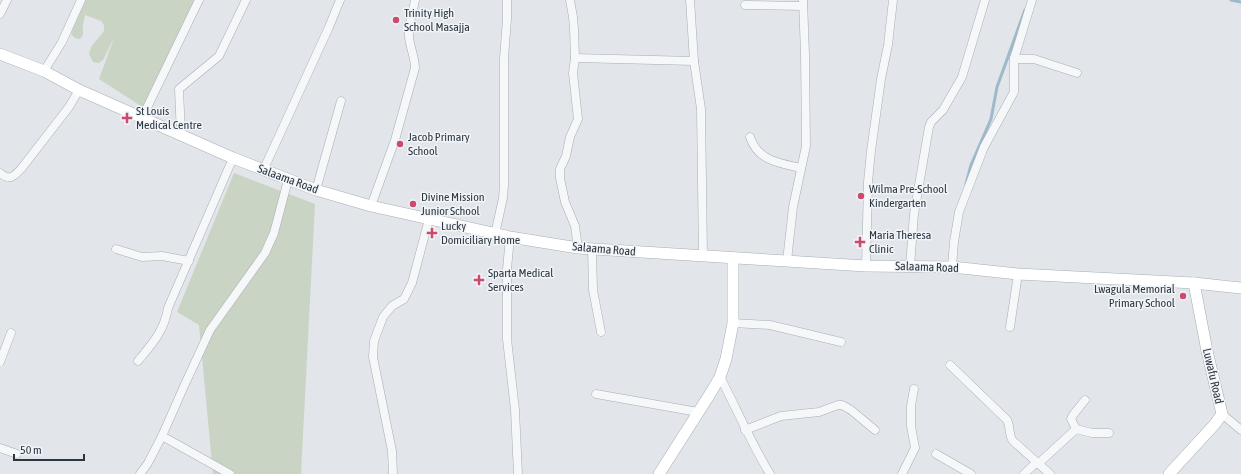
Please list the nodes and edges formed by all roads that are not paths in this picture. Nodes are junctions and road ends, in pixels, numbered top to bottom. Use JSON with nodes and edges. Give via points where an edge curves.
{"nodes":[{"id":1,"x":8,"y":0,"type":"edge"},
{"id":2,"x":81,"y":0,"type":"edge"},
{"id":3,"x":199,"y":0,"type":"edge"},
{"id":4,"x":246,"y":0,"type":"edge"},
{"id":5,"x":340,"y":0,"type":"edge"},
{"id":6,"x":415,"y":0,"type":"edge"},
{"id":7,"x":507,"y":0,"type":"edge"},
{"id":8,"x":570,"y":0,"type":"edge"},
{"id":9,"x":690,"y":0,"type":"edge"},
{"id":10,"x":893,"y":0,"type":"edge"},
{"id":11,"x":985,"y":0,"type":"edge"},
{"id":12,"x":1032,"y":0,"type":"edge"},
{"id":13,"x":803,"y":3,"type":"edge"},
{"id":14,"x":745,"y":5,"type":"dead end"},
{"id":15,"x":0,"y":14,"type":"edge"},
{"id":16,"x":0,"y":54,"type":"edge"},
{"id":17,"x":575,"y":58,"type":"junction"},
{"id":18,"x":1014,"y":59,"type":"junction"},
{"id":19,"x":694,"y":61,"type":"junction"},
{"id":20,"x":44,"y":71,"type":"junction"},
{"id":21,"x":1077,"y":73,"type":"dead end"},
{"id":22,"x":80,"y":90,"type":"junction"},
{"id":23,"x":341,"y":101,"type":"dead end"},
{"id":24,"x":142,"y":118,"type":"junction"},
{"id":25,"x":182,"y":135,"type":"junction"},
{"id":26,"x":750,"y":137,"type":"dead end"},
{"id":27,"x":233,"y":158,"type":"junction"},
{"id":28,"x":801,"y":168,"type":"junction"},
{"id":29,"x":263,"y":171,"type":"junction"},
{"id":30,"x":0,"y":173,"type":"edge"},
{"id":31,"x":288,"y":180,"type":"junction"},
{"id":32,"x":316,"y":190,"type":"junction"},
{"id":33,"x":370,"y":206,"type":"junction"},
{"id":34,"x":429,"y":219,"type":"junction"},
{"id":35,"x":495,"y":234,"type":"junction"},
{"id":36,"x":510,"y":237,"type":"junction"},
{"id":37,"x":578,"y":248,"type":"junction"},
{"id":38,"x":116,"y":249,"type":"dead end"},
{"id":39,"x":592,"y":249,"type":"junction"},
{"id":40,"x":703,"y":256,"type":"junction"},
{"id":41,"x":733,"y":258,"type":"junction"},
{"id":42,"x":189,"y":261,"type":"junction"},
{"id":43,"x":787,"y":261,"type":"junction"},
{"id":44,"x":866,"y":266,"type":"junction"},
{"id":45,"x":910,"y":266,"type":"junction"},
{"id":46,"x":952,"y":267,"type":"junction"},
{"id":47,"x":1018,"y":274,"type":"junction"},
{"id":48,"x":1194,"y":283,"type":"junction"},
{"id":49,"x":1241,"y":288,"type":"edge"},
{"id":50,"x":733,"y":323,"type":"junction"},
{"id":51,"x":1010,"y":327,"type":"dead end"},
{"id":52,"x":601,"y":332,"type":"dead end"},
{"id":53,"x":12,"y":333,"type":"dead end"},
{"id":54,"x":841,"y":342,"type":"dead end"},
{"id":55,"x":138,"y":361,"type":"dead end"},
{"id":56,"x":0,"y":362,"type":"edge"},
{"id":57,"x":950,"y":365,"type":"dead end"},
{"id":58,"x":720,"y":377,"type":"junction"},
{"id":59,"x":914,"y":389,"type":"dead end"},
{"id":60,"x":596,"y":394,"type":"dead end"},
{"id":61,"x":1085,"y":400,"type":"dead end"},
{"id":62,"x":698,"y":412,"type":"junction"},
{"id":63,"x":1222,"y":414,"type":"junction"},
{"id":64,"x":1076,"y":429,"type":"junction"},
{"id":65,"x":745,"y":430,"type":"junction"},
{"id":66,"x":875,"y":430,"type":"dead end"},
{"id":67,"x":1241,"y":430,"type":"edge"},
{"id":68,"x":1109,"y":433,"type":"dead end"},
{"id":69,"x":162,"y":436,"type":"junction"},
{"id":70,"x":0,"y":448,"type":"edge"},
{"id":71,"x":17,"y":454,"type":"dead end"},
{"id":72,"x":936,"y":454,"type":"dead end"},
{"id":73,"x":1038,"y":463,"type":"junction"},
{"id":74,"x":955,"y":470,"type":"edge"},
{"id":75,"x":140,"y":474,"type":"edge"},
{"id":76,"x":230,"y":474,"type":"edge"},
{"id":77,"x":393,"y":474,"type":"edge"},
{"id":78,"x":518,"y":474,"type":"edge"},
{"id":79,"x":659,"y":474,"type":"edge"},
{"id":80,"x":770,"y":474,"type":"edge"},
{"id":81,"x":902,"y":474,"type":"edge"},
{"id":82,"x":971,"y":474,"type":"edge"},
{"id":83,"x":1024,"y":474,"type":"edge"},
{"id":84,"x":1050,"y":474,"type":"edge"},
{"id":85,"x":1169,"y":474,"type":"edge"}],
"edges":[{"from":1,"to":15,"type":"street"},
{"from":2,"to":20,"type":"street","via":[[62,42]]},
{"from":3,"to":24,"type":"street"},
{"from":4,"to":25,"type":"street","via":[[219,56],[179,89]]},
{"from":5,"to":29,"type":"street"},
{"from":6,"to":33,"type":"street","via":[[409,36],[415,68],[398,130]]},
{"from":7,"to":35,"type":"street","via":[[504,58],[504,185]]},
{"from":8,"to":17,"type":"street"},
{"from":9,"to":19,"type":"street"},
{"from":10,"to":44,"type":"street","via":[[871,150]]},
{"from":11,"to":45,"type":"street","via":[[962,77],[943,110],[929,127],[914,214]]},
{"from":12,"to":18,"type":"street"},
{"from":13,"to":14,"type":"street"},
{"from":13,"to":28,"type":"street","via":[[806,142]]},
{"from":16,"to":20,"type":"main road","name":"Salaama Road"},
{"from":17,"to":19,"type":"street"},
{"from":17,"to":37,"type":"street","via":[[573,77],[578,119],[570,137],[560,178],[575,226]]},
{"from":18,"to":21,"type":"street","via":[[1034,59]]},
{"from":18,"to":46,"type":"street","via":[[1014,92],[984,147],[960,212]]},
{"from":19,"to":40,"type":"street","via":[[701,109]]},
{"from":20,"to":22,"type":"main road","name":"Salaama Road"},
{"from":22,"to":24,"type":"main road","name":"Salaama Road"},
{"from":22,"to":30,"type":"street","via":[[21,169],[9,178]]},
{"from":23,"to":32,"type":"street"},
{"from":24,"to":25,"type":"main road","name":"Salaama Road"},
{"from":25,"to":27,"type":"main road","name":"Salaama Road"},
{"from":26,"to":28,"type":"street","via":[[757,150],[769,160]]},
{"from":27,"to":29,"type":"main road","name":"Salaama Road"},
{"from":27,"to":42,"type":"street"},
{"from":28,"to":43,"type":"street","via":[[793,207]]},
{"from":29,"to":31,"type":"main road","name":"Salaama Road"},
{"from":31,"to":32,"type":"main road","name":"Salaama Road"},
{"from":31,"to":69,"type":"street","via":[[274,233],[265,253],[210,330]]},
{"from":32,"to":33,"type":"main road","name":"Salaama Road"},
{"from":33,"to":34,"type":"main road","name":"Salaama Road"},
{"from":34,"to":35,"type":"main road","name":"Salaama Road"},
{"from":34,"to":77,"type":"street","via":[[412,283],[404,298],[392,306],[383,317],[374,341],[373,357],[392,451]]},
{"from":35,"to":36,"type":"main road","name":"Salaama Road"},
{"from":36,"to":37,"type":"main road","name":"Salaama Road"},
{"from":36,"to":78,"type":"street","via":[[507,269],[507,339],[516,410]]},
{"from":37,"to":39,"type":"main road","name":"Salaama Road"},
{"from":38,"to":42,"type":"street","via":[[142,257],[162,256]]},
{"from":39,"to":40,"type":"main road","name":"Salaama Road"},
{"from":39,"to":52,"type":"street","via":[[593,290]]},
{"from":40,"to":41,"type":"main road","name":"Salaama Road"},
{"from":41,"to":43,"type":"main road","name":"Salaama Road"},
{"from":41,"to":50,"type":"main road"},
{"from":42,"to":55,"type":"street","via":[[168,308],[164,326]]},
{"from":43,"to":44,"type":"main road","name":"Salaama Road"},
{"from":44,"to":45,"type":"main road","name":"Salaama Road"},
{"from":45,"to":46,"type":"main road","name":"Salaama Road"},
{"from":46,"to":47,"type":"main road","name":"Salaama Road"},
{"from":47,"to":48,"type":"main road","name":"Salaama Road"},
{"from":47,"to":51,"type":"street"},
{"from":48,"to":49,"type":"main road","name":"Salaama Road"},
{"from":48,"to":63,"type":"main road","name":"Luwafu Road"},
{"from":50,"to":54,"type":"street","via":[[770,325]]},
{"from":50,"to":58,"type":"main road"},
{"from":53,"to":56,"type":"street"},
{"from":57,"to":73,"type":"street","via":[[1007,420],[1013,441]]},
{"from":58,"to":62,"type":"main road"},
{"from":58,"to":65,"type":"street"},
{"from":59,"to":81,"type":"street","via":[[911,426],[915,448]]},
{"from":60,"to":62,"type":"street"},
{"from":61,"to":64,"type":"street","via":[[1071,420]]},
{"from":62,"to":79,"type":"main road"},
{"from":63,"to":67,"type":"street"},
{"from":63,"to":85,"type":"main road","name":"Luwafu Road"},
{"from":64,"to":68,"type":"street","via":[[1092,433]]},
{"from":64,"to":73,"type":"street"},
{"from":65,"to":66,"type":"street","via":[[781,416],[819,412],[842,405]]},
{"from":65,"to":80,"type":"street"},
{"from":69,"to":75,"type":"street"},
{"from":69,"to":76,"type":"street"},
{"from":70,"to":71,"type":"street"},
{"from":72,"to":74,"type":"street"},
{"from":73,"to":83,"type":"street"},
{"from":73,"to":84,"type":"street"},
{"from":74,"to":82,"type":"street"}]}
